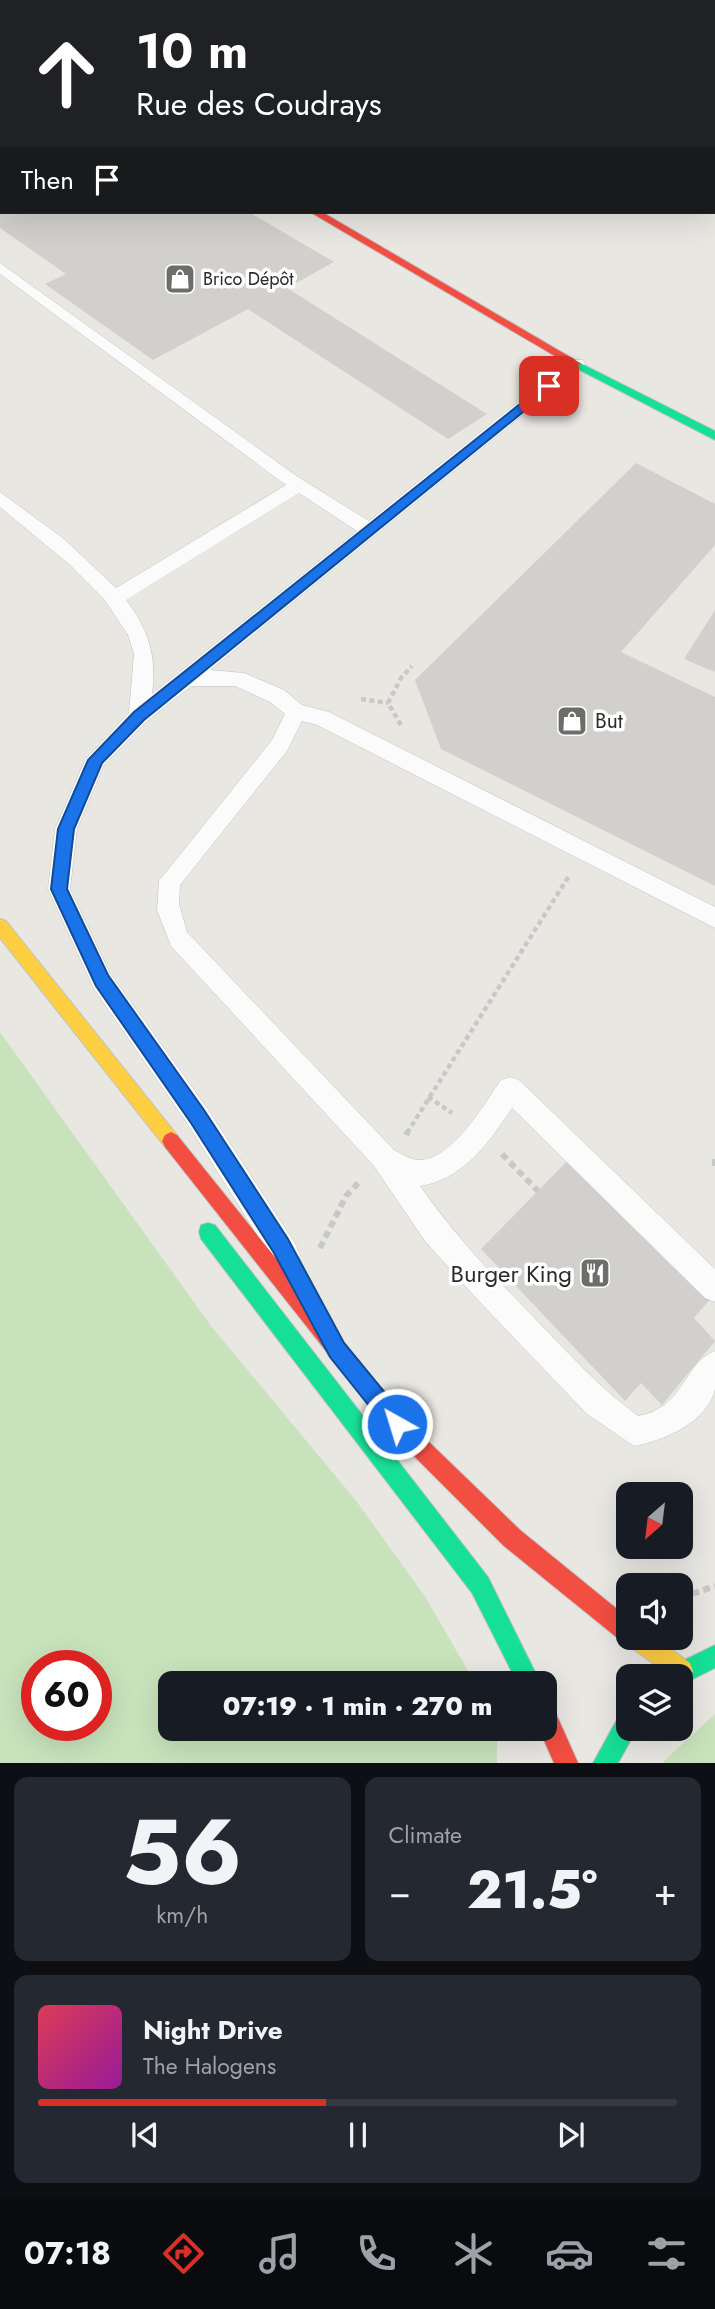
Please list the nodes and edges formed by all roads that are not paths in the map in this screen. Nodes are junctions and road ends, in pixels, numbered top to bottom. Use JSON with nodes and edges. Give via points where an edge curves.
{"nodes":[{"id":1,"x":318,"y":214,"type":"edge"},
{"id":2,"x":0,"y":267,"type":"edge"},
{"id":3,"x":577,"y":364,"type":"junction"},
{"id":4,"x":715,"y":436,"type":"edge"},
{"id":5,"x":299,"y":485,"type":"junction"},
{"id":6,"x":0,"y":498,"type":"edge"},
{"id":7,"x":370,"y":530,"type":"junction"},
{"id":8,"x":113,"y":599,"type":"junction"},
{"id":9,"x":186,"y":678,"type":"junction"},
{"id":10,"x":296,"y":712,"type":"junction"},
{"id":11,"x":139,"y":716,"type":"junction"},
{"id":12,"x":715,"y":918,"type":"edge"},
{"id":13,"x":0,"y":926,"type":"edge"},
{"id":14,"x":384,"y":1158,"type":"junction"},
{"id":15,"x":197,"y":1218,"type":"dead end"},
{"id":16,"x":715,"y":1287,"type":"edge"},
{"id":17,"x":337,"y":1350,"type":"junction"},
{"id":18,"x":715,"y":1364,"type":"edge"},
{"id":19,"x":616,"y":1622,"type":"edge"},
{"id":20,"x":651,"y":1650,"type":"edge"},
{"id":21,"x":715,"y":1656,"type":"edge"},
{"id":22,"x":667,"y":1664,"type":"edge"},
{"id":23,"x":693,"y":1667,"type":"edge"},
{"id":24,"x":523,"y":1671,"type":"edge"},
{"id":25,"x":556,"y":1741,"type":"edge"},
{"id":26,"x":618,"y":1741,"type":"edge"},
{"id":27,"x":566,"y":1763,"type":"edge"},
{"id":28,"x":606,"y":1763,"type":"edge"}],
"edges":[{"from":1,"to":3,"type":"main road"},
{"from":2,"to":5,"type":"lane"},
{"from":3,"to":4,"type":"main road"},
{"from":3,"to":7,"type":"lane"},
{"from":5,"to":7,"type":"lane"},
{"from":5,"to":8,"type":"lane"},
{"from":6,"to":8,"type":"lane","via":[[101,582]]},
{"from":7,"to":9,"type":"lane"},
{"from":8,"to":11,"type":"lane","via":[[139,636],[145,673]]},
{"from":9,"to":10,"type":"lane","via":[[237,678],[278,696]]},
{"from":9,"to":11,"type":"lane"},
{"from":10,"to":12,"type":"lane","via":[[322,718]]},
{"from":10,"to":14,"type":"lane","via":[[280,745],[170,881],[165,898],[168,916],[179,939]]},
{"from":11,"to":17,"type":"lane","via":[[96,760],[66,829],[59,889],[102,981],[281,1246]]},
{"from":13,"to":17,"type":"main road"},
{"from":14,"to":16,"type":"lane","via":[[419,1173],[446,1167],[481,1131],[510,1089]]},
{"from":14,"to":18,"type":"lane","via":[[435,1231],[597,1404],[634,1431],[659,1429],[681,1412]]},
{"from":15,"to":24,"type":"main road","via":[[480,1585]]},
{"from":17,"to":19,"type":"main road","via":[[397,1424],[512,1538]]},
{"from":20,"to":22,"type":"main road"},
{"from":21,"to":23,"type":"main road"},
{"from":25,"to":27,"type":"main road"},
{"from":26,"to":28,"type":"main road"}]}
